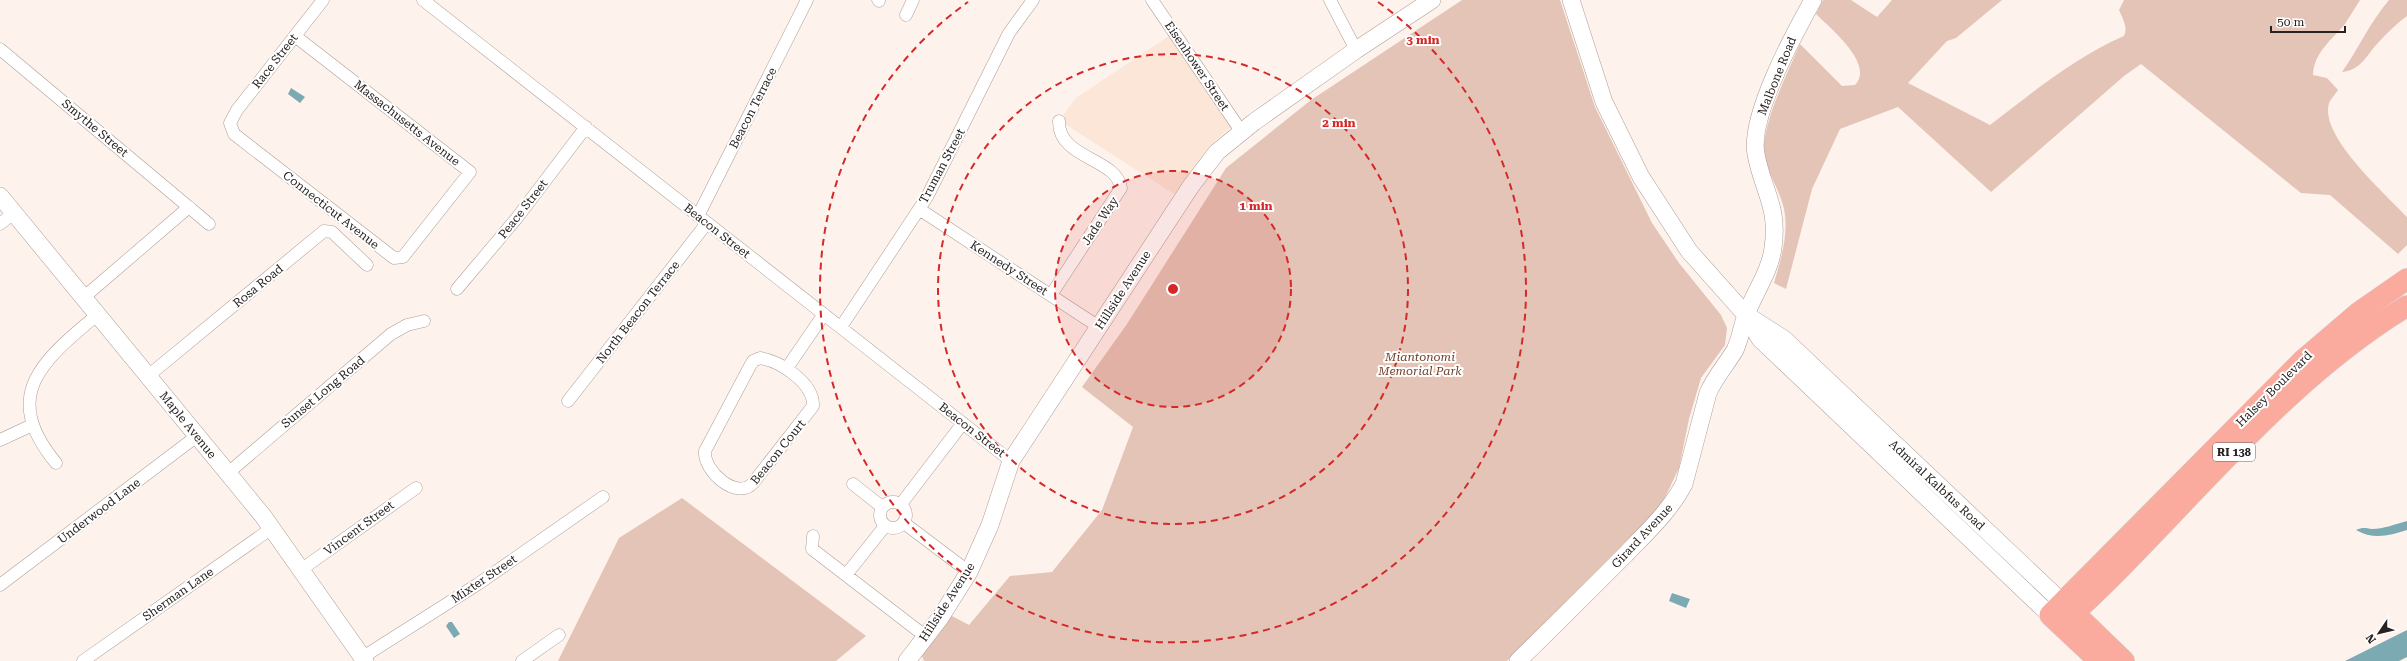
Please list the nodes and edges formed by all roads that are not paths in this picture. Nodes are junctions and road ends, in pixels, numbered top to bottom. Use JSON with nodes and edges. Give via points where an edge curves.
{"nodes":[{"id":1,"x":323,"y":0,"type":"edge"},
{"id":2,"x":423,"y":0,"type":"edge"},
{"id":3,"x":806,"y":0,"type":"edge"},
{"id":4,"x":1033,"y":0,"type":"edge"},
{"id":5,"x":1152,"y":0,"type":"edge"},
{"id":6,"x":1330,"y":0,"type":"edge"},
{"id":7,"x":1432,"y":0,"type":"edge"},
{"id":8,"x":1571,"y":0,"type":"edge"},
{"id":9,"x":1813,"y":0,"type":"edge"},
{"id":10,"x":295,"y":36,"type":"junction"},
{"id":11,"x":0,"y":49,"type":"edge"},
{"id":12,"x":1356,"y":50,"type":"junction"},
{"id":13,"x":1059,"y":121,"type":"dead end"},
{"id":14,"x":230,"y":123,"type":"joint"},
{"id":15,"x":586,"y":127,"type":"junction"},
{"id":16,"x":1241,"y":132,"type":"junction"},
{"id":17,"x":0,"y":196,"type":"edge"},
{"id":18,"x":189,"y":207,"type":"junction"},
{"id":19,"x":919,"y":208,"type":"junction"},
{"id":20,"x":14,"y":213,"type":"junction"},
{"id":21,"x":698,"y":216,"type":"junction"},
{"id":22,"x":433,"y":221,"type":"joint"},
{"id":23,"x":0,"y":224,"type":"edge"},
{"id":24,"x":209,"y":224,"type":"dead end"},
{"id":25,"x":708,"y":224,"type":"junction"},
{"id":26,"x":367,"y":265,"type":"dead end"},
{"id":27,"x":2407,"y":279,"type":"edge"},
{"id":28,"x":457,"y":289,"type":"dead end"},
{"id":29,"x":1051,"y":295,"type":"junction"},
{"id":30,"x":83,"y":298,"type":"junction"},
{"id":31,"x":2407,"y":306,"type":"edge"},
{"id":32,"x":824,"y":314,"type":"junction"},
{"id":33,"x":97,"y":315,"type":"junction"},
{"id":34,"x":1746,"y":315,"type":"junction"},
{"id":35,"x":424,"y":321,"type":"dead end"},
{"id":36,"x":841,"y":327,"type":"junction"},
{"id":37,"x":1099,"y":327,"type":"junction"},
{"id":38,"x":787,"y":368,"type":"junction"},
{"id":39,"x":148,"y":376,"type":"junction"},
{"id":40,"x":568,"y":401,"type":"dead end"},
{"id":41,"x":963,"y":423,"type":"junction"},
{"id":42,"x":28,"y":427,"type":"junction"},
{"id":43,"x":197,"y":436,"type":"junction"},
{"id":44,"x":0,"y":440,"type":"edge"},
{"id":45,"x":1011,"y":461,"type":"junction"},
{"id":46,"x":56,"y":463,"type":"dead end"},
{"id":47,"x":228,"y":473,"type":"junction"},
{"id":48,"x":853,"y":484,"type":"dead end"},
{"id":49,"x":416,"y":488,"type":"dead end"},
{"id":50,"x":603,"y":497,"type":"dead end"},
{"id":51,"x":901,"y":504,"type":"junction"},
{"id":52,"x":882,"y":507,"type":"junction"},
{"id":53,"x":904,"y":523,"type":"junction"},
{"id":54,"x":885,"y":526,"type":"junction"},
{"id":55,"x":272,"y":528,"type":"junction"},
{"id":56,"x":813,"y":536,"type":"dead end"},
{"id":57,"x":302,"y":569,"type":"junction"},
{"id":58,"x":969,"y":572,"type":"junction"},
{"id":59,"x":846,"y":575,"type":"junction"},
{"id":60,"x":0,"y":585,"type":"edge"},
{"id":61,"x":2062,"y":614,"type":"junction"},
{"id":62,"x":559,"y":635,"type":"dead end"},
{"id":63,"x":926,"y":636,"type":"junction"},
{"id":64,"x":364,"y":659,"type":"edge"},
{"id":65,"x":909,"y":660,"type":"edge"},
{"id":66,"x":83,"y":661,"type":"edge"},
{"id":67,"x":522,"y":661,"type":"edge"},
{"id":68,"x":1518,"y":661,"type":"edge"},
{"id":69,"x":2099,"y":661,"type":"edge"},
{"id":70,"x":2124,"y":661,"type":"edge"}],
"edges":[{"from":1,"to":10,"type":"street","name":"Race Street"},
{"from":2,"to":15,"type":"street","name":"Beacon Street"},
{"from":3,"to":21,"type":"street","name":"Beacon Terrace"},
{"from":4,"to":19,"type":"street","name":"Truman Street","via":[[1010,33],[944,165]]},
{"from":5,"to":16,"type":"street","name":"Eisenhower Street"},
{"from":6,"to":12,"type":"street"},
{"from":7,"to":12,"type":"street","name":"Hillside Avenue"},
{"from":8,"to":34,"type":"street","name":"Admiral Kalbfus Road","via":[[1604,102],[1641,177],[1689,251]]},
{"from":9,"to":34,"type":"street","name":"Malbone Road","via":[[1785,54],[1759,122],[1756,154],[1771,200],[1775,232],[1769,266]]},
{"from":10,"to":14,"type":"street","name":"Race Street","via":[[237,110]]},
{"from":10,"to":22,"type":"street","name":"Massachusetts Avenue","via":[[470,172]]},
{"from":11,"to":18,"type":"street","name":"Smythe Street"},
{"from":12,"to":16,"type":"street","name":"Hillside Avenue"},
{"from":13,"to":29,"type":"street","name":"Jade Way","via":[[1060,135],[1066,143],[1114,174],[1121,182],[1121,188]]},
{"from":14,"to":22,"type":"street","name":"Connecticut Avenue","via":[[234,134],[394,258],[406,255]]},
{"from":15,"to":21,"type":"street","name":"Beacon Street"},
{"from":15,"to":28,"type":"street","name":"Peace Street","via":[[516,219]]},
{"from":16,"to":37,"type":"street","name":"Hillside Avenue","via":[[1217,152],[1191,186]]},
{"from":17,"to":20,"type":"street","name":"Maple Avenue"},
{"from":18,"to":24,"type":"street","name":"Smythe Street"},
{"from":18,"to":30,"type":"street"},
{"from":19,"to":29,"type":"street","name":"Kennedy Street"},
{"from":19,"to":36,"type":"street","name":"Truman Street"},
{"from":20,"to":23,"type":"street"},
{"from":20,"to":30,"type":"street","name":"Maple Avenue"},
{"from":21,"to":25,"type":"street","name":"Beacon Street"},
{"from":25,"to":32,"type":"street","name":"Beacon Street"},
{"from":25,"to":40,"type":"street","name":"North Beacon Terrace"},
{"from":26,"to":39,"type":"street","name":"Rosa Road","via":[[332,232],[324,232]]},
{"from":27,"to":61,"type":"highway","name":"Halsey Boulevard","number":"RI 138","via":[[2353,316],[2303,360]]},
{"from":29,"to":37,"type":"street","name":"Kennedy Street"},
{"from":30,"to":33,"type":"street","name":"Maple Avenue"},
{"from":31,"to":61,"type":"highway","name":"Halsey Boulevard","number":"RI 138","via":[[2345,349],[2290,396]]},
{"from":32,"to":36,"type":"street","name":"Beacon Street"},
{"from":32,"to":38,"type":"street"},
{"from":33,"to":39,"type":"street","name":"Maple Avenue"},
{"from":33,"to":42,"type":"street","via":[[50,354],[29,380],[25,412]]},
{"from":34,"to":61,"type":"street","name":"Admiral Kalbfus Road","via":[[1784,339]]},
{"from":34,"to":68,"type":"street","name":"Girard Avenue","via":[[1735,349],[1713,381],[1708,393],[1689,470],[1678,496],[1587,594]]},
{"from":35,"to":47,"type":"street","name":"Sunset Long Road","via":[[407,325],[391,334]]},
{"from":36,"to":41,"type":"street","name":"Beacon Street"},
{"from":37,"to":45,"type":"street","name":"Hillside Avenue"},
{"from":38,"to":38,"type":"street","name":"Beacon Court","via":[[808,390],[813,399],[813,406],[750,486],[740,489],[731,487],[710,470],[704,460],[705,451],[753,361],[767,359]]},
{"from":39,"to":43,"type":"street","name":"Maple Avenue"},
{"from":41,"to":45,"type":"street","name":"Beacon Street"},
{"from":41,"to":51,"type":"street"},
{"from":42,"to":44,"type":"street"},
{"from":42,"to":46,"type":"street","via":[[43,450]]},
{"from":43,"to":47,"type":"street","name":"Maple Avenue"},
{"from":43,"to":60,"type":"street","name":"Underwood Lane"},
{"from":45,"to":58,"type":"street","name":"Hillside Avenue","via":[[990,525]]},
{"from":47,"to":55,"type":"street","name":"Maple Avenue"},
{"from":48,"to":52,"type":"street"},
{"from":49,"to":57,"type":"street","name":"Vincent Street"},
{"from":50,"to":64,"type":"street","name":"Mixter Street"},
{"from":51,"to":52,"type":"street","via":[[891,501]]},
{"from":51,"to":53,"type":"street","via":[[906,512]]},
{"from":52,"to":54,"type":"street","via":[[880,517]]},
{"from":53,"to":54,"type":"street","via":[[895,528]]},
{"from":53,"to":58,"type":"street"},
{"from":54,"to":59,"type":"street"},
{"from":55,"to":57,"type":"street","name":"Maple Avenue"},
{"from":55,"to":66,"type":"street","name":"Sherman Lane"},
{"from":56,"to":59,"type":"street","via":[[812,549]]},
{"from":57,"to":64,"type":"street","name":"Maple Avenue"},
{"from":58,"to":63,"type":"street","name":"Hillside Avenue"},
{"from":59,"to":63,"type":"street"},
{"from":61,"to":69,"type":"highway","name":"Admiral Kalbfus Road"},
{"from":61,"to":70,"type":"highway","name":"Admiral Kalbfus Road"},
{"from":62,"to":67,"type":"street"},
{"from":63,"to":65,"type":"street","name":"Hillside Avenue"}]}
